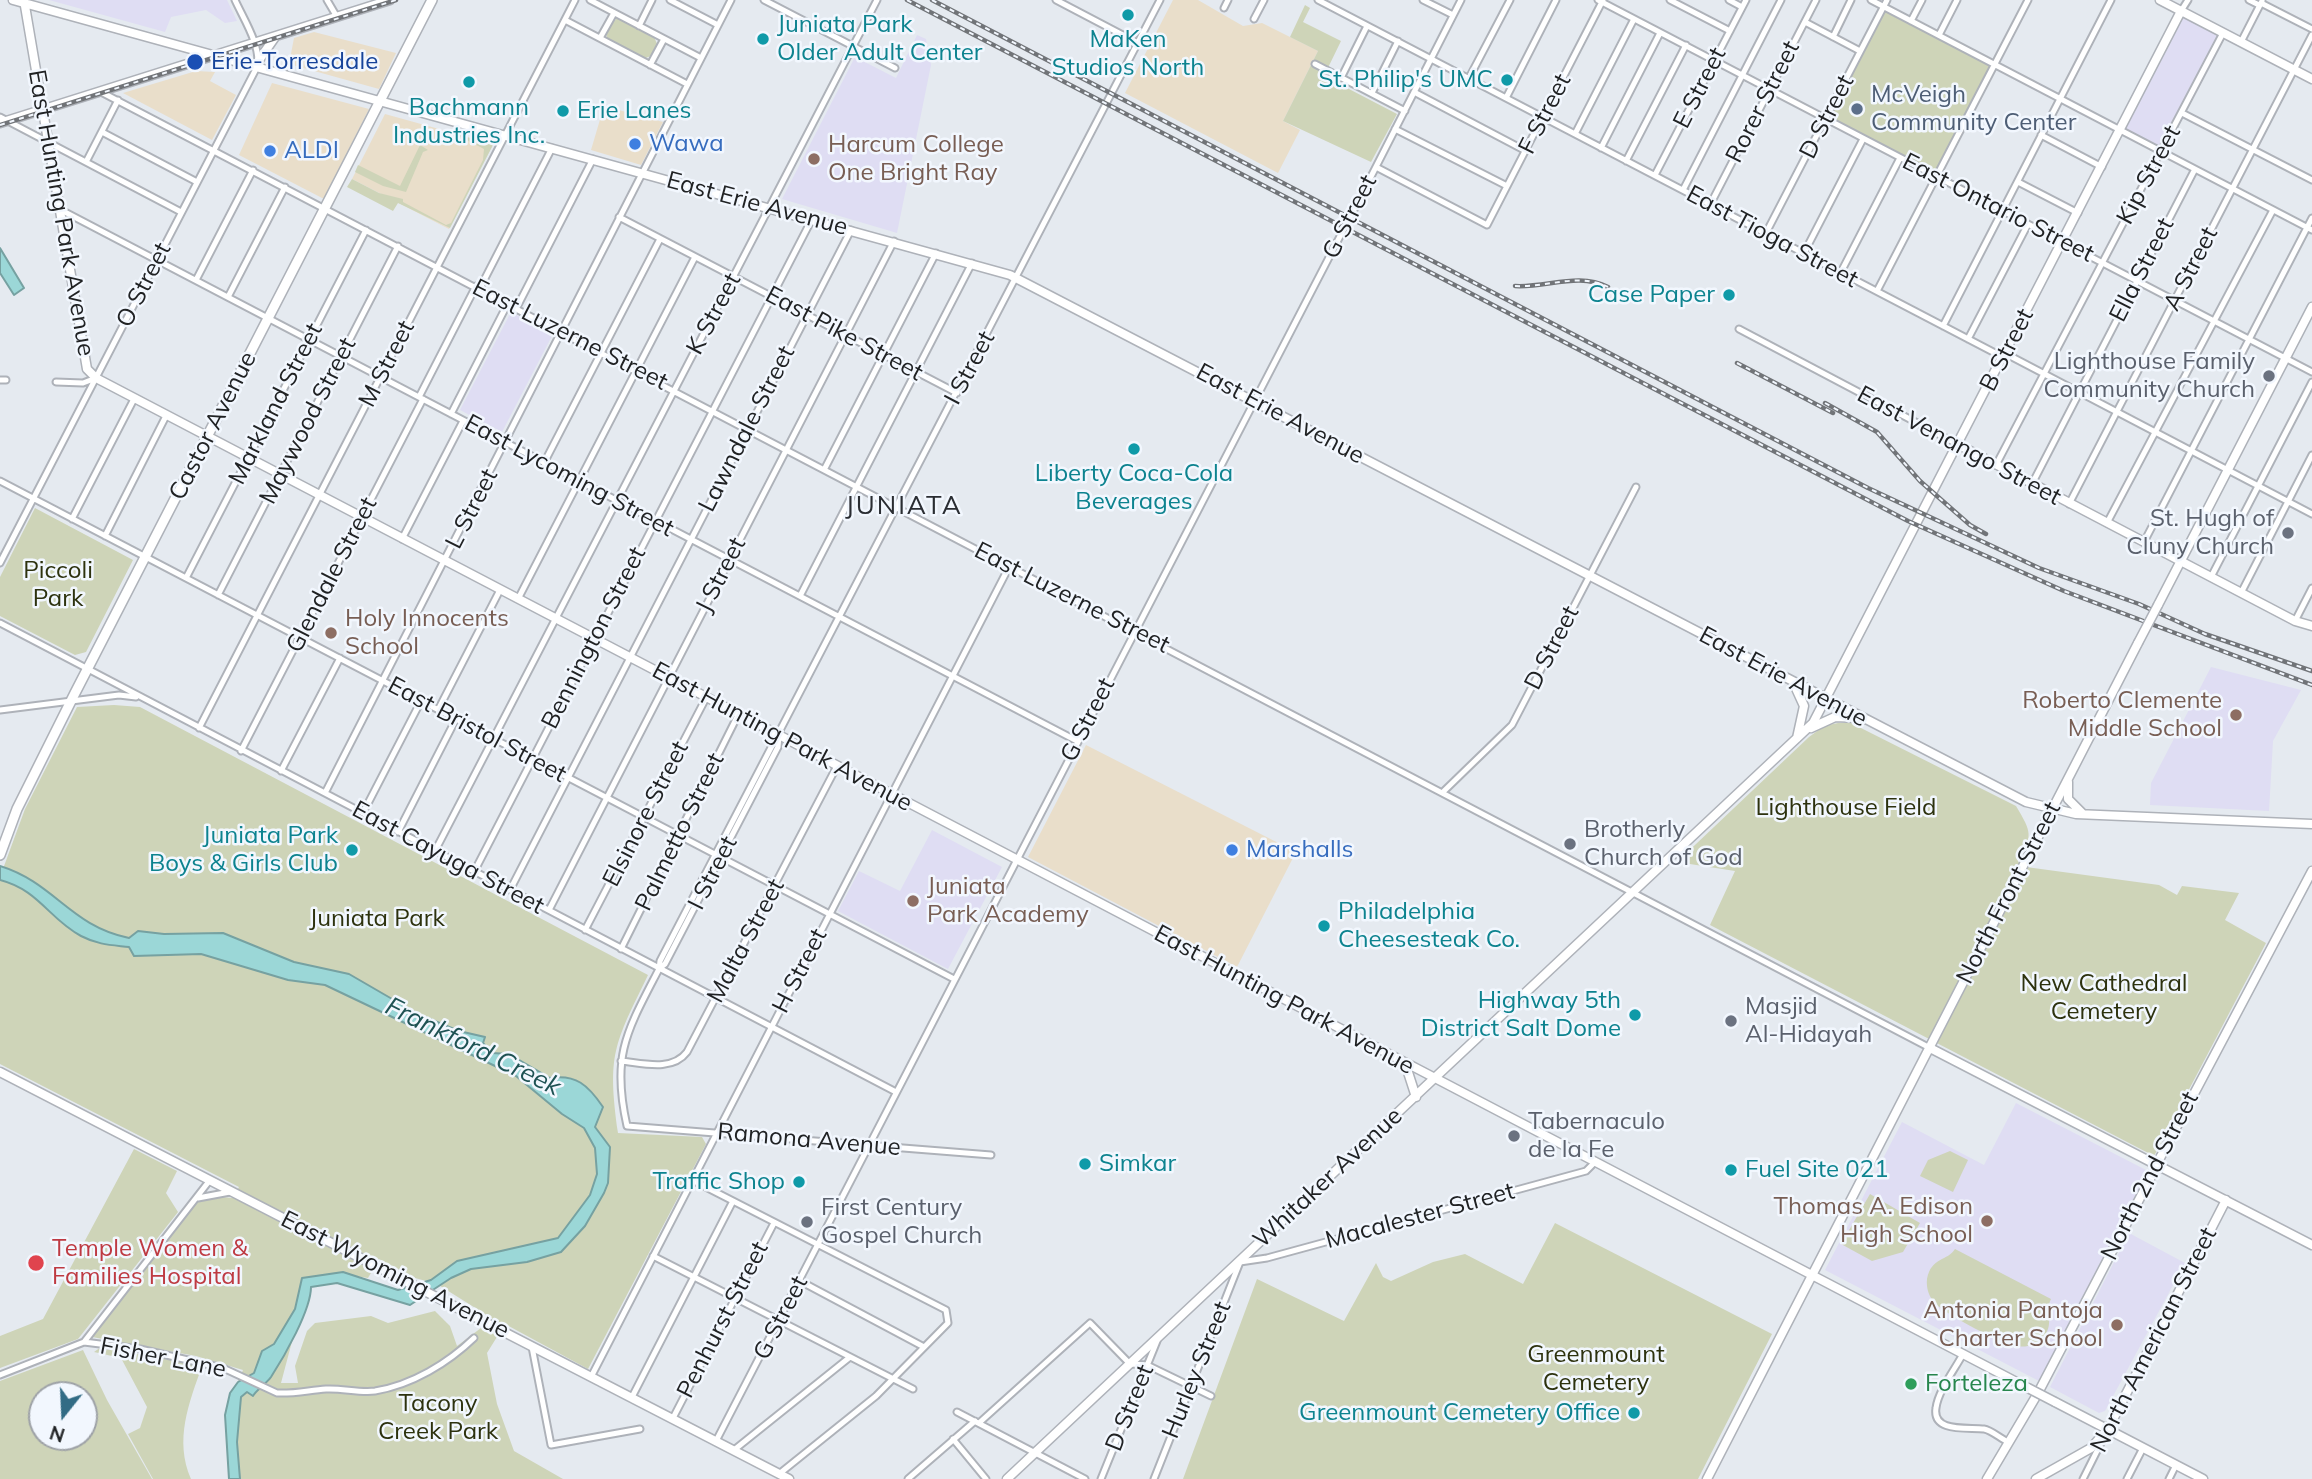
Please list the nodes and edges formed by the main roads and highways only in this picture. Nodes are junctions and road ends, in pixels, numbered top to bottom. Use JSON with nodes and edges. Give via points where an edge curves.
{"nodes":[{"id":1,"x":13,"y":0,"type":"edge"},
{"id":2,"x":390,"y":0,"type":"edge"},
{"id":3,"x":432,"y":0,"type":"edge"},
{"id":4,"x":2160,"y":0,"type":"edge"},
{"id":5,"x":24,"y":2,"type":"edge"},
{"id":6,"x":2181,"y":11,"type":"junction"},
{"id":7,"x":275,"y":37,"type":"junction"},
{"id":8,"x":215,"y":56,"type":"junction"},
{"id":9,"x":258,"y":63,"type":"junction"},
{"id":10,"x":2312,"y":79,"type":"edge"},
{"id":11,"x":381,"y":101,"type":"junction"},
{"id":12,"x":43,"y":110,"type":"junction"},
{"id":13,"x":2,"y":121,"type":"edge"},
{"id":14,"x":2312,"y":307,"type":"edge"},
{"id":15,"x":207,"y":438,"type":"junction"},
{"id":16,"x":1958,"y":445,"type":"junction"},
{"id":17,"x":2180,"y":561,"type":"junction"},
{"id":18,"x":2312,"y":626,"type":"edge"},
{"id":19,"x":1786,"y":678,"type":"junction"},
{"id":20,"x":1826,"y":699,"type":"junction"},
{"id":21,"x":1866,"y":720,"type":"junction"},
{"id":22,"x":1805,"y":731,"type":"junction"},
{"id":23,"x":1796,"y":739,"type":"junction"},
{"id":24,"x":2068,"y":778,"type":"junction"},
{"id":25,"x":2052,"y":810,"type":"junction"},
{"id":26,"x":2083,"y":814,"type":"junction"},
{"id":27,"x":2312,"y":824,"type":"edge"},
{"id":28,"x":0,"y":854,"type":"edge"},
{"id":29,"x":2312,"y":872,"type":"edge"},
{"id":30,"x":1930,"y":1048,"type":"junction"},
{"id":31,"x":1405,"y":1063,"type":"junction"},
{"id":32,"x":0,"y":1072,"type":"edge"},
{"id":33,"x":1435,"y":1079,"type":"junction"},
{"id":34,"x":1416,"y":1097,"type":"junction"},
{"id":35,"x":2226,"y":1200,"type":"junction"},
{"id":36,"x":2312,"y":1245,"type":"edge"},
{"id":37,"x":1812,"y":1275,"type":"junction"},
{"id":38,"x":2108,"y":1429,"type":"junction"},
{"id":39,"x":789,"y":1479,"type":"edge"},
{"id":40,"x":1007,"y":1479,"type":"edge"},
{"id":41,"x":1707,"y":1479,"type":"edge"},
{"id":42,"x":1987,"y":1479,"type":"edge"},
{"id":43,"x":2036,"y":1479,"type":"edge"},
{"id":44,"x":2203,"y":1479,"type":"edge"}],
"edges":[{"from":1,"to":5,"type":"main road","name":"East Erie Avenue"},
{"from":2,"to":7,"type":"main road"},
{"from":3,"to":11,"type":"main road","name":"Castor Avenue"},
{"from":4,"to":6,"type":"main road"},
{"from":5,"to":8,"type":"main road","name":"East Erie Avenue"},
{"from":5,"to":12,"type":"main road","name":"East Hunting Park Avenue"},
{"from":6,"to":10,"type":"main road"},
{"from":6,"to":16,"type":"main road","name":"B Street"},
{"from":7,"to":8,"type":"main road"},
{"from":7,"to":9,"type":"main road"},
{"from":8,"to":9,"type":"main road","name":"East Erie Avenue"},
{"from":8,"to":12,"type":"main road"},
{"from":9,"to":11,"type":"main road","name":"East Erie Avenue"},
{"from":11,"to":15,"type":"main road","name":"Castor Avenue"},
{"from":11,"to":19,"type":"main road","name":"East Erie Avenue","via":[[1017,278]]},
{"from":12,"to":13,"type":"main road"},
{"from":12,"to":15,"type":"main road","name":"East Hunting Park Avenue","via":[[87,369]]},
{"from":14,"to":17,"type":"main road","name":"North Front Street"},
{"from":15,"to":28,"type":"main road","name":"Castor Avenue","via":[[17,809]]},
{"from":15,"to":31,"type":"main road","name":"East Hunting Park Avenue"},
{"from":16,"to":17,"type":"main road","name":"East Venango Street"},
{"from":16,"to":20,"type":"main road","name":"B Street"},
{"from":17,"to":18,"type":"main road","name":"East Venango Street"},
{"from":17,"to":24,"type":"main road","name":"North Front Street","bridge":true},
{"from":19,"to":20,"type":"main road","name":"East Erie Avenue"},
{"from":19,"to":23,"type":"main road","via":[[1800,692],[1804,706]]},
{"from":20,"to":21,"type":"main road","name":"East Erie Avenue"},
{"from":20,"to":22,"type":"main road","name":"Whitaker Avenue"},
{"from":21,"to":22,"type":"main road","via":[[1835,717]]},
{"from":21,"to":25,"type":"main road","name":"East Erie Avenue","via":[[2014,797]]},
{"from":22,"to":23,"type":"main road","name":"Whitaker Avenue"},
{"from":23,"to":33,"type":"main road","name":"Whitaker Avenue"},
{"from":24,"to":25,"type":"main road","name":"North Front Street"},
{"from":24,"to":26,"type":"main road","via":[[2068,799]]},
{"from":25,"to":26,"type":"main road","name":"East Erie Avenue"},
{"from":25,"to":30,"type":"main road","name":"North Front Street"},
{"from":26,"to":27,"type":"main road","name":"East Erie Avenue"},
{"from":29,"to":42,"type":"main road","name":"North 2nd Street","bridge":true,"via":[[2038,1393]]},
{"from":30,"to":35,"type":"main road"},
{"from":30,"to":37,"type":"main road","name":"North Front Street"},
{"from":31,"to":33,"type":"main road","name":"East Hunting Park Avenue"},
{"from":31,"to":34,"type":"main road"},
{"from":32,"to":39,"type":"main road","name":"East Wyoming Avenue"},
{"from":33,"to":34,"type":"main road","name":"Whitaker Avenue"},
{"from":33,"to":37,"type":"main road","name":"East Hunting Park Avenue"},
{"from":34,"to":40,"type":"main road","name":"Whitaker Avenue"},
{"from":35,"to":36,"type":"main road"},
{"from":35,"to":38,"type":"main road","name":"North American Street"},
{"from":37,"to":38,"type":"main road","name":"East Hunting Park Avenue","bridge":true},
{"from":37,"to":41,"type":"main road","name":"North Front Street"},
{"from":38,"to":43,"type":"main road","via":[[2091,1448]]},
{"from":38,"to":44,"type":"main road","name":"East Hunting Park Avenue"}]}
